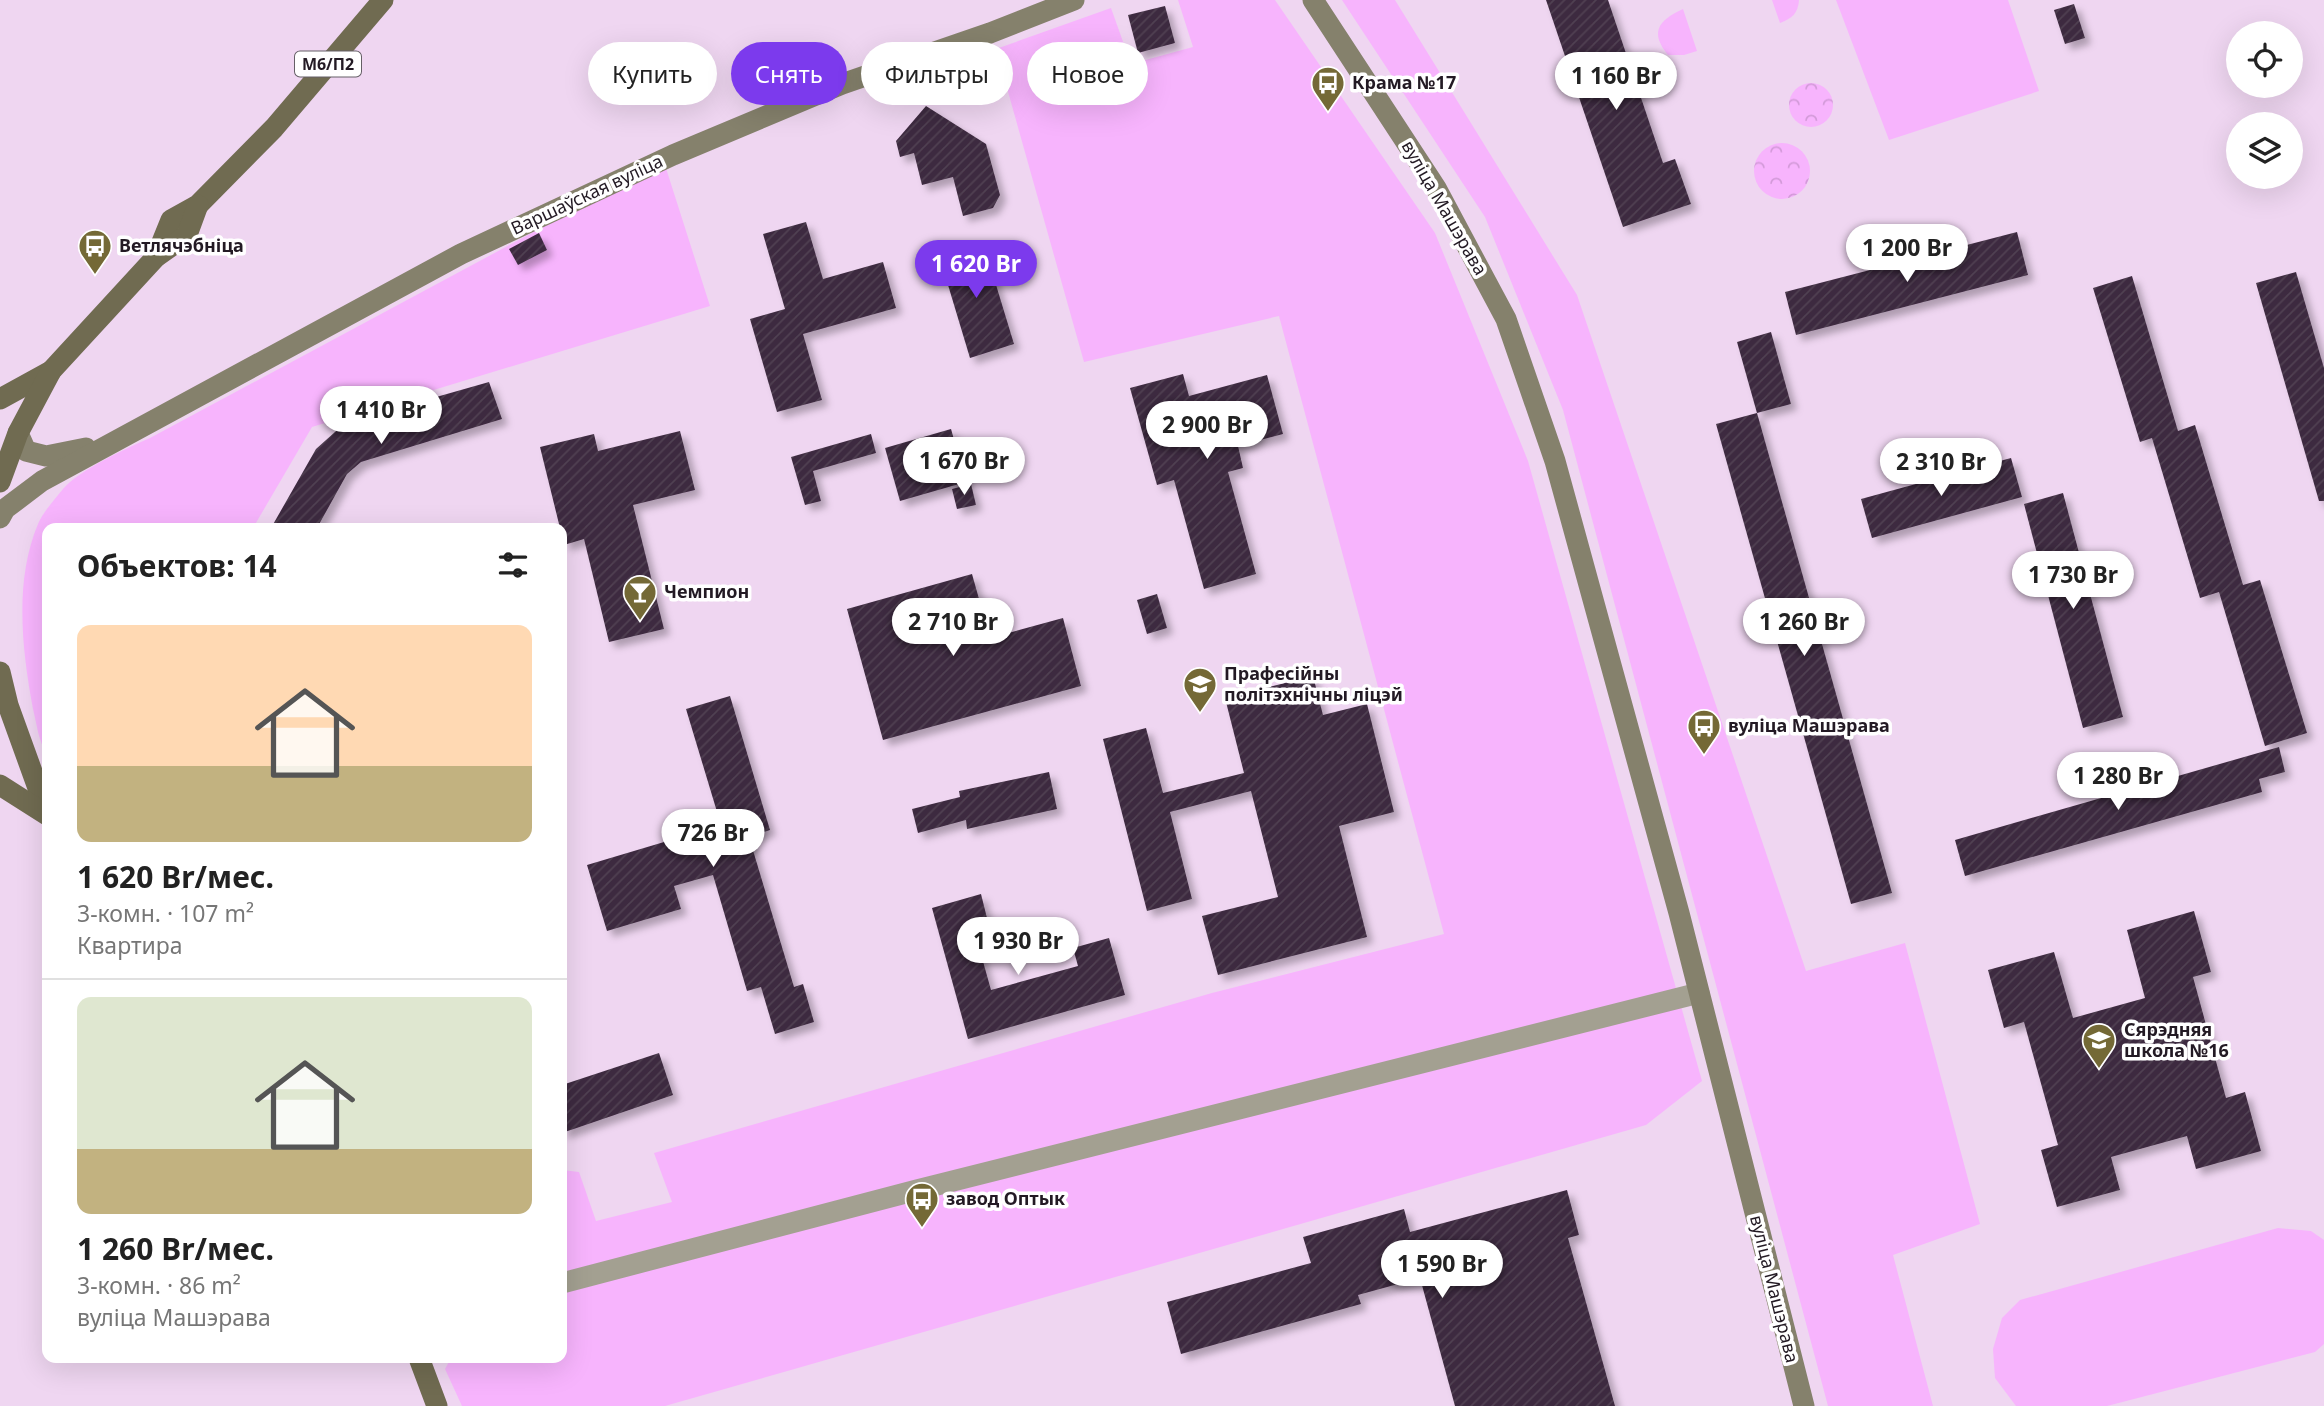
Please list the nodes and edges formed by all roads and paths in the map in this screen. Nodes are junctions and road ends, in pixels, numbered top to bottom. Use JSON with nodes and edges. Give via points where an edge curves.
{"nodes":[{"id":1,"x":383,"y":0,"type":"edge"},
{"id":2,"x":1074,"y":0,"type":"edge"},
{"id":3,"x":1312,"y":0,"type":"edge"},
{"id":4,"x":51,"y":371,"type":"junction"},
{"id":5,"x":0,"y":400,"type":"edge"},
{"id":6,"x":18,"y":433,"type":"junction"},
{"id":7,"x":122,"y":438,"type":"junction"},
{"id":8,"x":0,"y":482,"type":"edge"},
{"id":9,"x":0,"y":518,"type":"edge"},
{"id":10,"x":0,"y":672,"type":"edge"},
{"id":11,"x":0,"y":785,"type":"edge"},
{"id":12,"x":42,"y":800,"type":"edge"},
{"id":13,"x":42,"y":811,"type":"edge"},
{"id":14,"x":1699,"y":993,"type":"junction"},
{"id":15,"x":567,"y":1282,"type":"edge"},
{"id":16,"x":421,"y":1363,"type":"edge"},
{"id":17,"x":437,"y":1406,"type":"edge"},
{"id":18,"x":1804,"y":1406,"type":"edge"}],
"edges":[{"from":1,"to":4,"type":"main road","number":"М6/П2","via":[[274,128],[198,205],[171,220],[156,257]]},
{"from":2,"to":7,"type":"street","name":"Варшаўская вуліца","via":[[842,84],[673,155],[461,254]]},
{"from":3,"to":14,"type":"street","name":"вуліца Машэрава","via":[[1436,188],[1506,319],[1555,461]]},
{"from":4,"to":5,"type":"main road","number":"М6/П2"},
{"from":4,"to":6,"type":"main road","number":"М6/П2"},
{"from":6,"to":7,"type":"street","name":"Варшаўская вуліца","via":[[26,451],[46,456]]},
{"from":6,"to":8,"type":"main road","number":"М6/П2"},
{"from":7,"to":9,"type":"street","name":"Варшаўская вуліца","via":[[42,481]]},
{"from":10,"to":12,"type":"main road"},
{"from":11,"to":13,"type":"main road"},
{"from":14,"to":15,"type":"street"},
{"from":14,"to":18,"type":"street","name":"вуліца Машэрава"},
{"from":16,"to":17,"type":"main road"}]}
